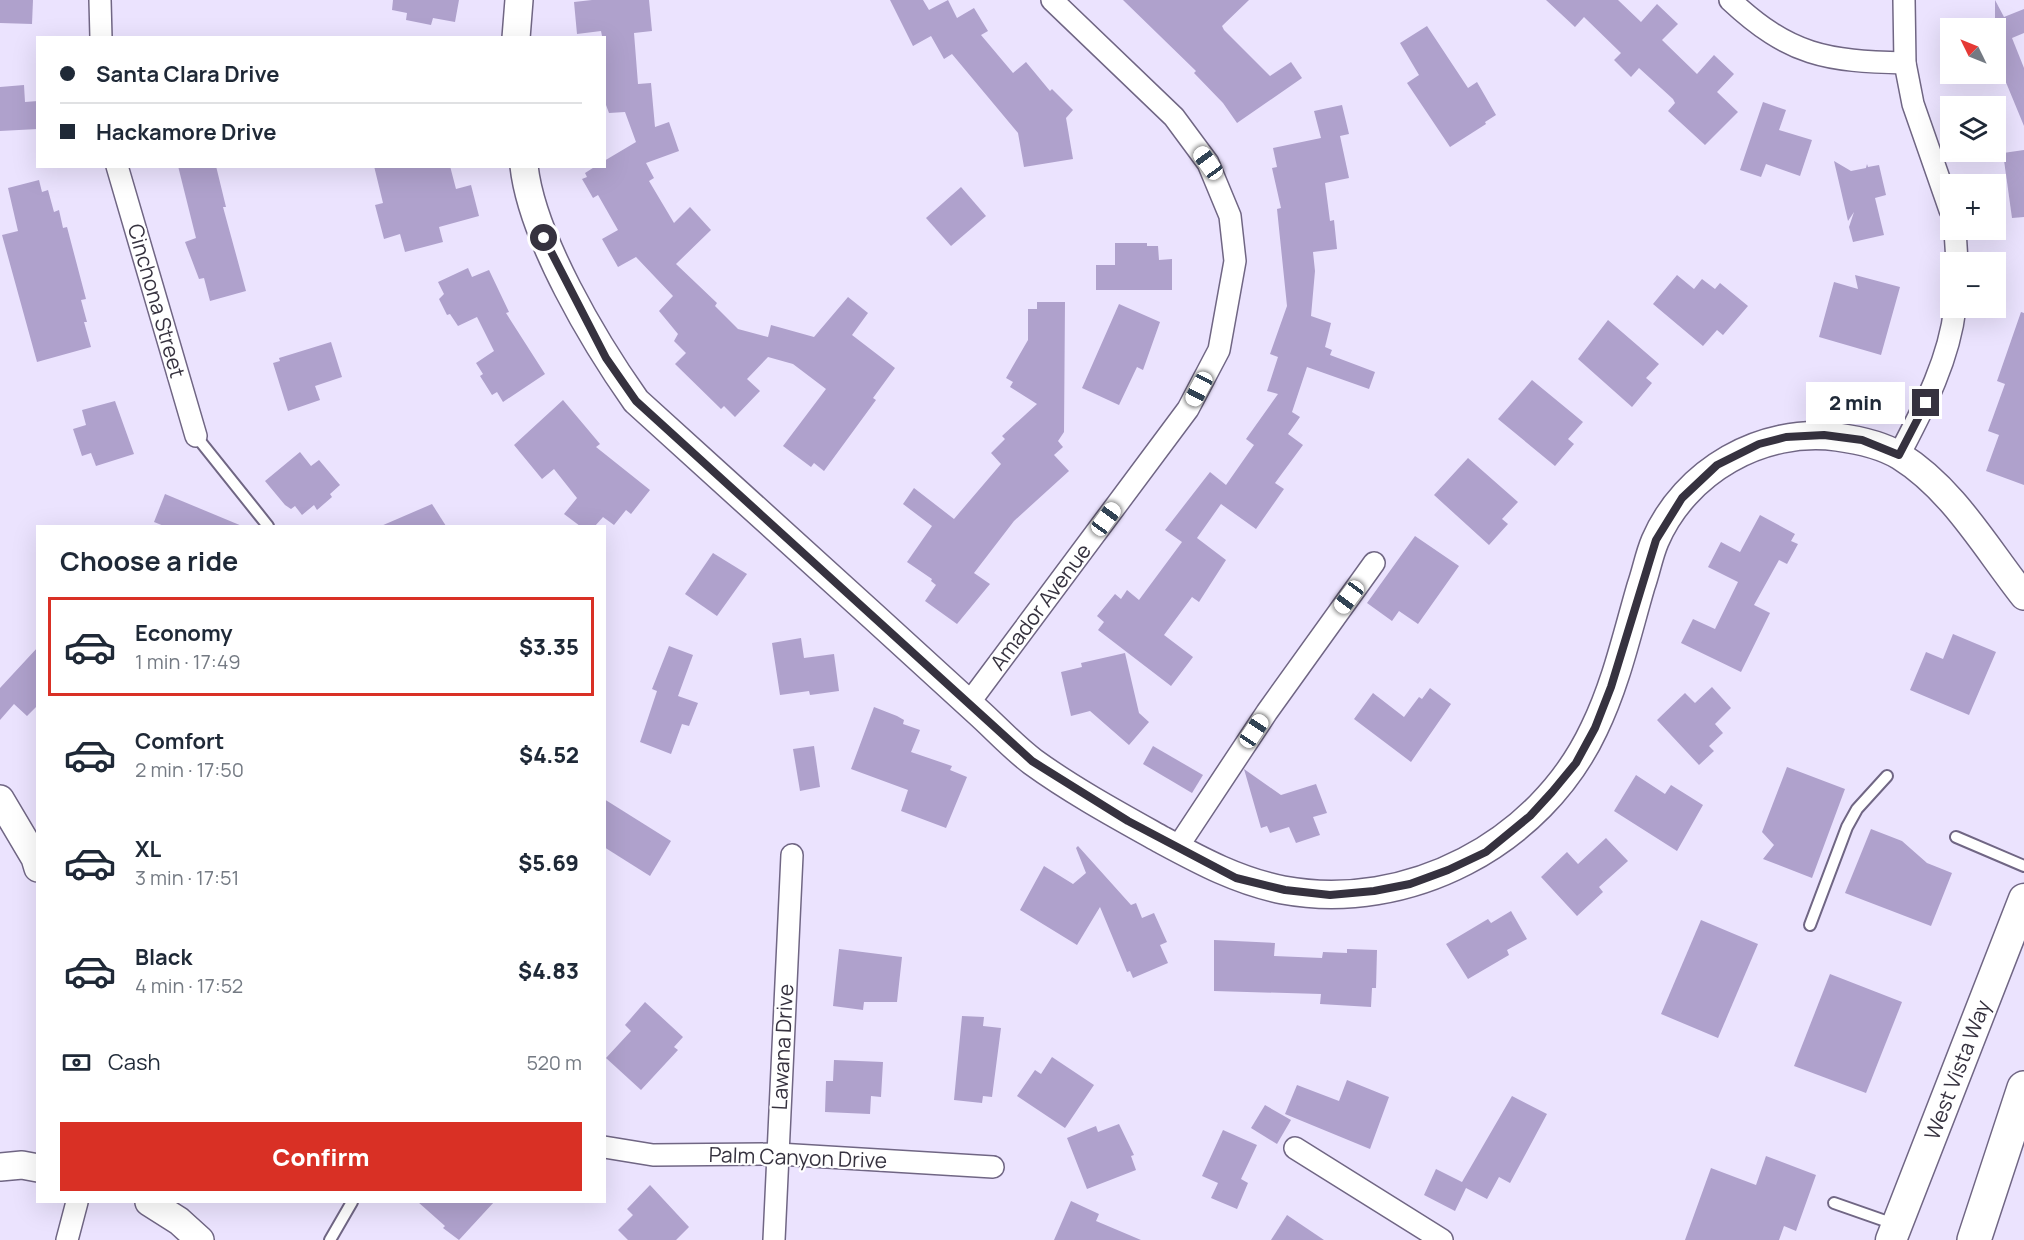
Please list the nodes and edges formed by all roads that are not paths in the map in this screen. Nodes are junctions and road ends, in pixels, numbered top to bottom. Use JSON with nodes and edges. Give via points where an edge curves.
{"nodes":[{"id":1,"x":100,"y":0,"type":"edge"},
{"id":2,"x":519,"y":0,"type":"edge"},
{"id":3,"x":1052,"y":0,"type":"edge"},
{"id":4,"x":1730,"y":0,"type":"edge"},
{"id":5,"x":1904,"y":0,"type":"edge"},
{"id":6,"x":101,"y":36,"type":"edge"},
{"id":7,"x":516,"y":36,"type":"edge"},
{"id":8,"x":1905,"y":63,"type":"junction"},
{"id":9,"x":118,"y":168,"type":"edge"},
{"id":10,"x":525,"y":168,"type":"edge"},
{"id":11,"x":1940,"y":181,"type":"edge"},
{"id":12,"x":1953,"y":318,"type":"edge"},
{"id":13,"x":195,"y":436,"type":"joint"},
{"id":14,"x":1899,"y":455,"type":"junction"},
{"id":15,"x":267,"y":525,"type":"edge"},
{"id":16,"x":1374,"y":563,"type":"dead end"},
{"id":17,"x":2024,"y":596,"type":"edge"},
{"id":18,"x":969,"y":703,"type":"junction"},
{"id":19,"x":1887,"y":777,"type":"dead end"},
{"id":20,"x":0,"y":799,"type":"edge"},
{"id":21,"x":1956,"y":837,"type":"dead end"},
{"id":22,"x":1177,"y":848,"type":"junction"},
{"id":23,"x":792,"y":855,"type":"dead end"},
{"id":24,"x":36,"y":861,"type":"edge"},
{"id":25,"x":2024,"y":866,"type":"edge"},
{"id":26,"x":2024,"y":899,"type":"edge"},
{"id":27,"x":1810,"y":925,"type":"dead end"},
{"id":28,"x":2024,"y":1088,"type":"edge"},
{"id":29,"x":606,"y":1147,"type":"edge"},
{"id":30,"x":1295,"y":1148,"type":"dead end"},
{"id":31,"x":778,"y":1154,"type":"junction"},
{"id":32,"x":0,"y":1167,"type":"edge"},
{"id":33,"x":993,"y":1167,"type":"dead end"},
{"id":34,"x":36,"y":1168,"type":"edge"},
{"id":35,"x":77,"y":1203,"type":"edge"},
{"id":36,"x":151,"y":1203,"type":"edge"},
{"id":37,"x":351,"y":1203,"type":"edge"},
{"id":38,"x":1834,"y":1203,"type":"dead end"},
{"id":39,"x":1894,"y":1233,"type":"edge"},
{"id":40,"x":67,"y":1240,"type":"edge"},
{"id":41,"x":200,"y":1240,"type":"edge"},
{"id":42,"x":330,"y":1240,"type":"edge"},
{"id":43,"x":774,"y":1240,"type":"edge"},
{"id":44,"x":1442,"y":1240,"type":"edge"},
{"id":45,"x":1974,"y":1240,"type":"edge"}],
"edges":[{"from":1,"to":6,"type":"street"},
{"from":2,"to":7,"type":"street"},
{"from":3,"to":18,"type":"street","name":"Amador Avenue","via":[[1174,117],[1208,163],[1230,216],[1235,261],[1219,350],[1188,409]]},
{"from":4,"to":8,"type":"street","via":[[1779,39],[1814,54],[1846,61]]},
{"from":5,"to":8,"type":"street"},
{"from":8,"to":11,"type":"street","via":[[1913,104]]},
{"from":9,"to":13,"type":"street","name":"Cinchona Street"},
{"from":10,"to":18,"type":"street","via":[[544,238],[606,358],[636,401]]},
{"from":12,"to":14,"type":"street","via":[[1946,351],[1926,403]]},
{"from":13,"to":15,"type":"lane"},
{"from":14,"to":17,"type":"street","via":[[1949,497]]},
{"from":14,"to":22,"type":"street","via":[[1862,440],[1824,435],[1786,437],[1759,444],[1717,465],[1682,498],[1656,540],[1611,687],[1581,754],[1530,816],[1486,852],[1410,884],[1330,895],[1285,890],[1236,878]]},
{"from":16,"to":22,"type":"street","via":[[1267,712]]},
{"from":18,"to":22,"type":"street","via":[[1032,761]]},
{"from":19,"to":27,"type":"lane","via":[[1857,809],[1847,827]]},
{"from":20,"to":24,"type":"street"},
{"from":21,"to":25,"type":"lane"},
{"from":23,"to":31,"type":"street","name":"Lawana Drive"},
{"from":26,"to":39,"type":"main road","name":"West Vista Way"},
{"from":28,"to":45,"type":"highway"},
{"from":29,"to":31,"type":"street","name":"Palm Canyon Drive","via":[[652,1155]]},
{"from":30,"to":44,"type":"street"},
{"from":31,"to":33,"type":"street","name":"Palm Canyon Drive"},
{"from":31,"to":43,"type":"street","name":"Lawana Drive"},
{"from":32,"to":34,"type":"street"},
{"from":35,"to":40,"type":"street"},
{"from":36,"to":41,"type":"street"},
{"from":37,"to":42,"type":"lane"},
{"from":38,"to":39,"type":"lane"}]}
